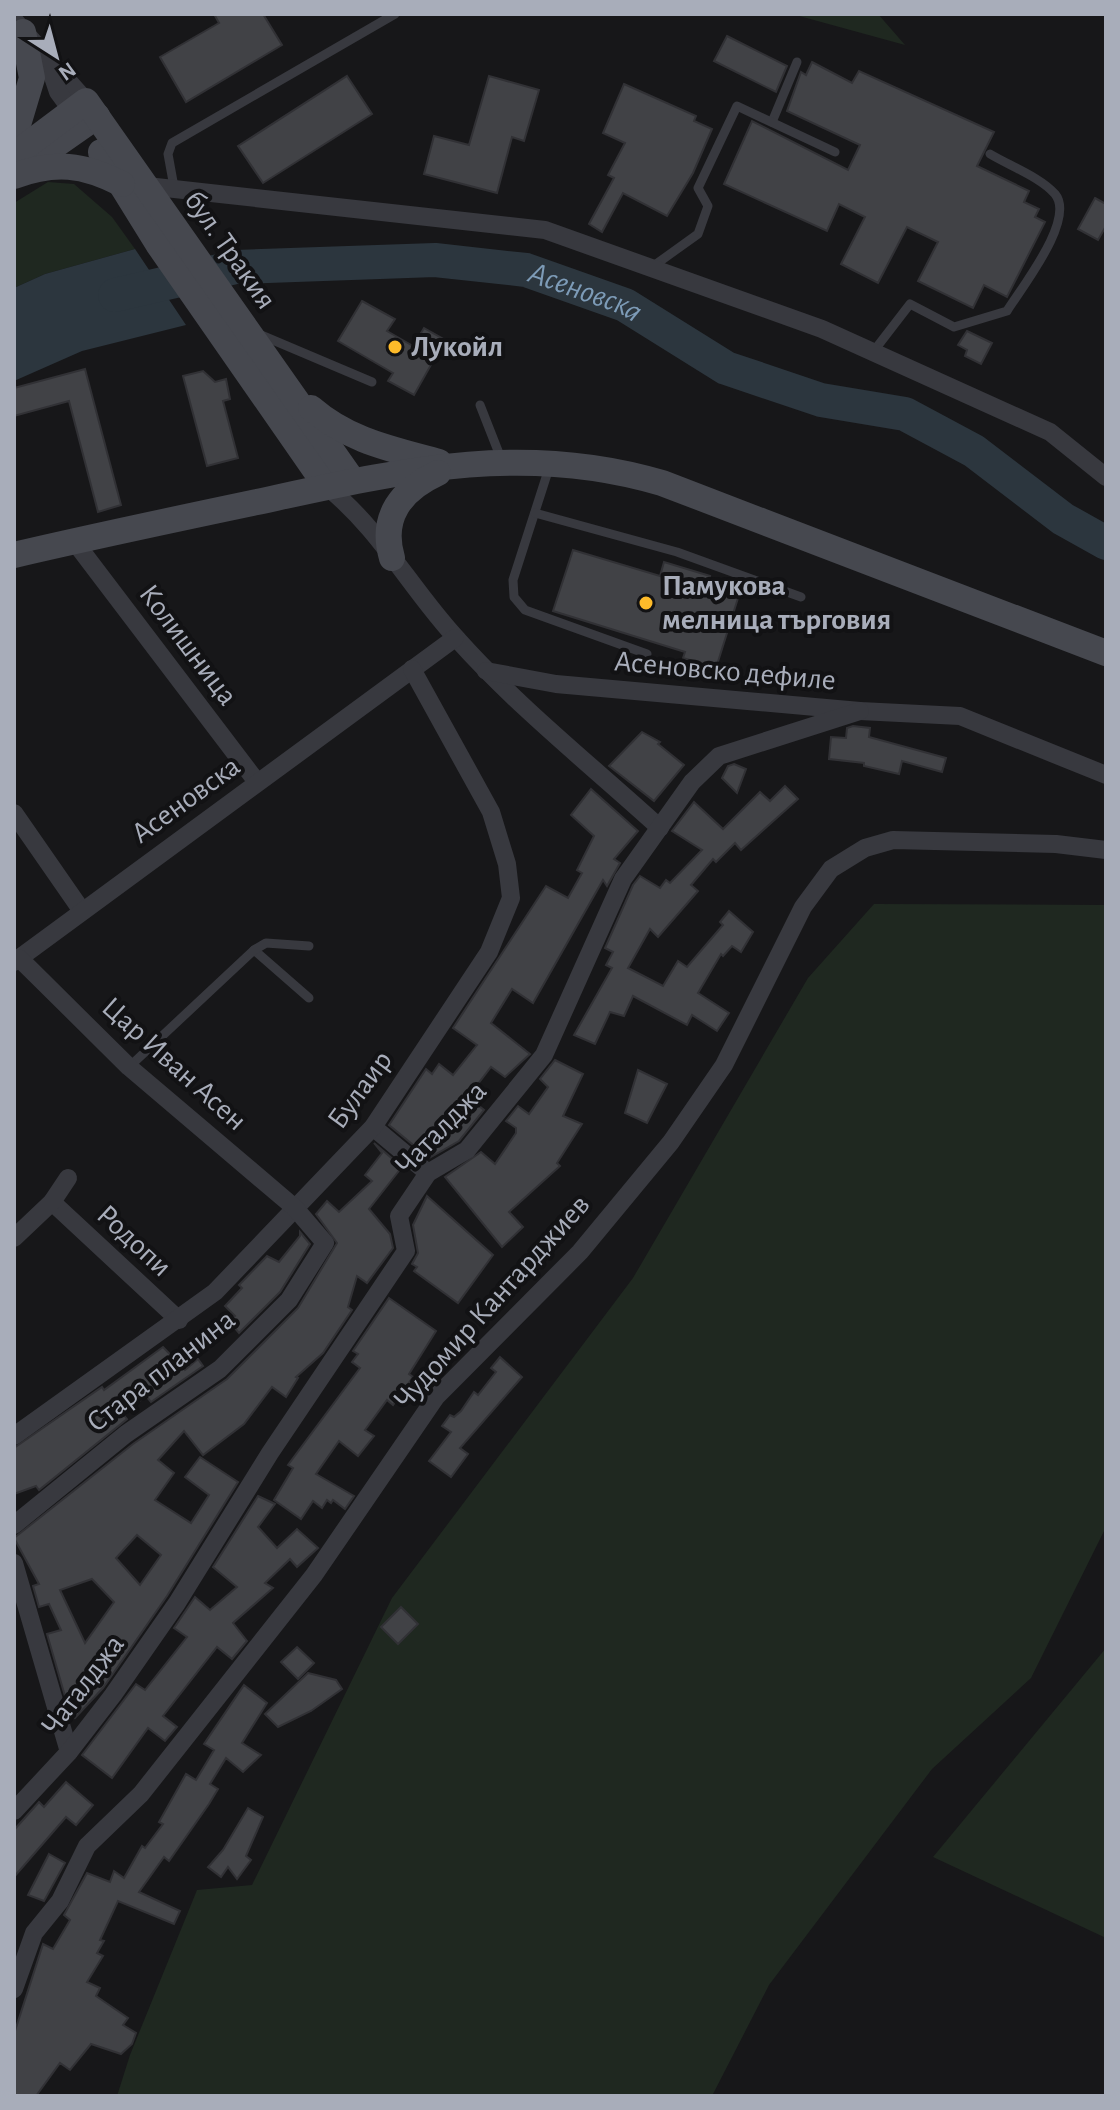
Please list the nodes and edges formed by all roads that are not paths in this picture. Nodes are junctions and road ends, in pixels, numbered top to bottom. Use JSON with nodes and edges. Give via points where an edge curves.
{"nodes":[{"id":1,"x":395,"y":14,"type":"edge"},
{"id":2,"x":19,"y":26,"type":"edge"},
{"id":3,"x":797,"y":62,"type":"dead end"},
{"id":4,"x":84,"y":113,"type":"junction"},
{"id":5,"x":772,"y":122,"type":"junction"},
{"id":6,"x":14,"y":138,"type":"edge"},
{"id":7,"x":835,"y":152,"type":"dead end"},
{"id":8,"x":990,"y":154,"type":"dead end"},
{"id":9,"x":14,"y":155,"type":"edge"},
{"id":10,"x":14,"y":175,"type":"edge"},
{"id":11,"x":134,"y":185,"type":"junction"},
{"id":12,"x":174,"y":187,"type":"junction"},
{"id":13,"x":170,"y":240,"type":"junction"},
{"id":14,"x":652,"y":267,"type":"junction"},
{"id":15,"x":242,"y":322,"type":"junction"},
{"id":16,"x":873,"y":352,"type":"junction"},
{"id":17,"x":372,"y":382,"type":"dead end"},
{"id":18,"x":285,"y":384,"type":"junction"},
{"id":19,"x":480,"y":405,"type":"dead end"},
{"id":20,"x":297,"y":442,"type":"junction"},
{"id":21,"x":502,"y":461,"type":"junction"},
{"id":22,"x":551,"y":462,"type":"junction"},
{"id":23,"x":458,"y":463,"type":"junction"},
{"id":24,"x":1106,"y":477,"type":"edge"},
{"id":25,"x":340,"y":484,"type":"junction"},
{"id":26,"x":266,"y":500,"type":"junction"},
{"id":27,"x":356,"y":510,"type":"junction"},
{"id":28,"x":535,"y":513,"type":"junction"},
{"id":29,"x":74,"y":541,"type":"junction"},
{"id":30,"x":14,"y":555,"type":"edge"},
{"id":31,"x":392,"y":558,"type":"junction"},
{"id":32,"x":801,"y":597,"type":"dead end"},
{"id":33,"x":455,"y":638,"type":"junction"},
{"id":34,"x":1106,"y":653,"type":"edge"},
{"id":35,"x":647,"y":654,"type":"dead end"},
{"id":36,"x":412,"y":669,"type":"junction"},
{"id":37,"x":486,"y":671,"type":"junction"},
{"id":38,"x":860,"y":711,"type":"junction"},
{"id":39,"x":1106,"y":775,"type":"edge"},
{"id":40,"x":257,"y":782,"type":"junction"},
{"id":41,"x":14,"y":813,"type":"edge"},
{"id":42,"x":660,"y":828,"type":"junction"},
{"id":43,"x":1106,"y":850,"type":"edge"},
{"id":44,"x":82,"y":911,"type":"junction"},
{"id":45,"x":309,"y":946,"type":"dead end"},
{"id":46,"x":254,"y":950,"type":"junction"},
{"id":47,"x":16,"y":960,"type":"edge"},
{"id":48,"x":309,"y":998,"type":"dead end"},
{"id":49,"x":129,"y":1067,"type":"junction"},
{"id":50,"x":373,"y":1127,"type":"junction"},
{"id":51,"x":428,"y":1173,"type":"junction"},
{"id":52,"x":68,"y":1178,"type":"dead end"},
{"id":53,"x":52,"y":1202,"type":"junction"},
{"id":54,"x":295,"y":1208,"type":"junction"},
{"id":55,"x":14,"y":1238,"type":"edge"},
{"id":56,"x":179,"y":1320,"type":"junction"},
{"id":57,"x":14,"y":1436,"type":"edge"},
{"id":58,"x":14,"y":1525,"type":"edge"},
{"id":59,"x":14,"y":1563,"type":"edge"},
{"id":60,"x":69,"y":1752,"type":"junction"},
{"id":61,"x":14,"y":1811,"type":"edge"},
{"id":62,"x":14,"y":1989,"type":"edge"}],
"edges":[{"from":1,"to":12,"type":"lane","via":[[172,143],[168,154]]},
{"from":2,"to":4,"type":"street","name":"бул. Тракия","via":[[48,62],[71,80]]},
{"from":2,"to":6,"type":"main road","via":[[32,78]]},
{"from":3,"to":5,"type":"lane"},
{"from":4,"to":9,"type":"main road"},
{"from":4,"to":10,"type":"main road"},
{"from":4,"to":11,"type":"main road","name":"бул. Тракия"},
{"from":5,"to":7,"type":"lane"},
{"from":5,"to":14,"type":"lane","via":[[737,106],[698,188],[708,206],[698,234]]},
{"from":8,"to":16,"type":"lane","via":[[1057,196],[1063,213],[1057,229],[1007,311],[954,327],[910,304]]},
{"from":10,"to":11,"type":"main road","via":[[66,165]]},
{"from":11,"to":12,"type":"street"},
{"from":11,"to":13,"type":"main road","name":"бул. Тракия"},
{"from":12,"to":14,"type":"street","via":[[545,230]]},
{"from":13,"to":15,"type":"main road","name":"бул. Тракия"},
{"from":13,"to":20,"type":"main road","name":"бул. Тракия","via":[[210,320]]},
{"from":14,"to":16,"type":"street"},
{"from":15,"to":17,"type":"lane"},
{"from":15,"to":18,"type":"main road","name":"бул. Тракия"},
{"from":16,"to":24,"type":"street","via":[[1050,432]]},
{"from":18,"to":23,"type":"main road","via":[[350,435]]},
{"from":18,"to":25,"type":"main road","name":"бул. Тракия"},
{"from":19,"to":21,"type":"lane"},
{"from":20,"to":25,"type":"main road","name":"бул. Тракия"},
{"from":20,"to":26,"type":"main road","via":[[295,477]]},
{"from":21,"to":22,"type":"main road"},
{"from":21,"to":23,"type":"main road"},
{"from":22,"to":28,"type":"lane"},
{"from":22,"to":34,"type":"main road","via":[[598,468],[696,495]]},
{"from":23,"to":25,"type":"main road"},
{"from":23,"to":31,"type":"main road","via":[[426,478],[404,497],[387,533]]},
{"from":25,"to":26,"type":"main road"},
{"from":25,"to":27,"type":"street"},
{"from":25,"to":27,"type":"street"},
{"from":26,"to":29,"type":"main road"},
{"from":27,"to":31,"type":"street"},
{"from":28,"to":32,"type":"lane","via":[[677,552]]},
{"from":28,"to":35,"type":"lane","via":[[513,580],[518,605]]},
{"from":29,"to":30,"type":"main road"},
{"from":29,"to":40,"type":"street","name":"Колишница"},
{"from":31,"to":33,"type":"street"},
{"from":33,"to":36,"type":"street","name":"Асеновска"},
{"from":33,"to":37,"type":"street"},
{"from":36,"to":40,"type":"street","name":"Асеновска"},
{"from":36,"to":50,"type":"street","name":"Булаир","via":[[491,812],[511,898],[489,952]]},
{"from":37,"to":38,"type":"street","name":"Асеновско дефиле","via":[[556,684]]},
{"from":37,"to":42,"type":"street"},
{"from":38,"to":39,"type":"street","name":"Асеновско дефиле","via":[[960,716]]},
{"from":38,"to":42,"type":"street","name":"Чаталджа","via":[[719,756],[692,782]]},
{"from":40,"to":44,"type":"street","name":"Асеновска"},
{"from":41,"to":44,"type":"street"},
{"from":42,"to":51,"type":"street","name":"Чаталджа","via":[[623,879],[544,1055],[467,1150]]},
{"from":43,"to":62,"type":"street","name":"Чудомир Кантарджиев","via":[[893,840],[865,848],[831,869],[803,907],[724,1065],[671,1142],[580,1252],[436,1397],[314,1575],[141,1794],[87,1846],[60,1901],[34,1933]]},
{"from":44,"to":47,"type":"street","name":"Асеновска"},
{"from":45,"to":46,"type":"lane","via":[[266,943]]},
{"from":46,"to":48,"type":"lane"},
{"from":46,"to":49,"type":"lane"},
{"from":47,"to":49,"type":"street","name":"Цар Иван Асен"},
{"from":49,"to":54,"type":"street","name":"Цар Иван Асен"},
{"from":50,"to":51,"type":"street"},
{"from":50,"to":54,"type":"street","name":"Булаир"},
{"from":51,"to":60,"type":"street","name":"Чаталджа","via":[[399,1216],[406,1251],[177,1603]]},
{"from":52,"to":53,"type":"street"},
{"from":53,"to":55,"type":"street"},
{"from":53,"to":56,"type":"street","name":"Родопи"},
{"from":54,"to":56,"type":"street","name":"Булаир","via":[[215,1292]]},
{"from":54,"to":58,"type":"street","name":"Стара планина","via":[[325,1243],[289,1300],[220,1369],[126,1434]]},
{"from":56,"to":57,"type":"street","name":"Булаир"},
{"from":59,"to":60,"type":"street"},
{"from":60,"to":61,"type":"street","name":"Чаталджа"}]}
